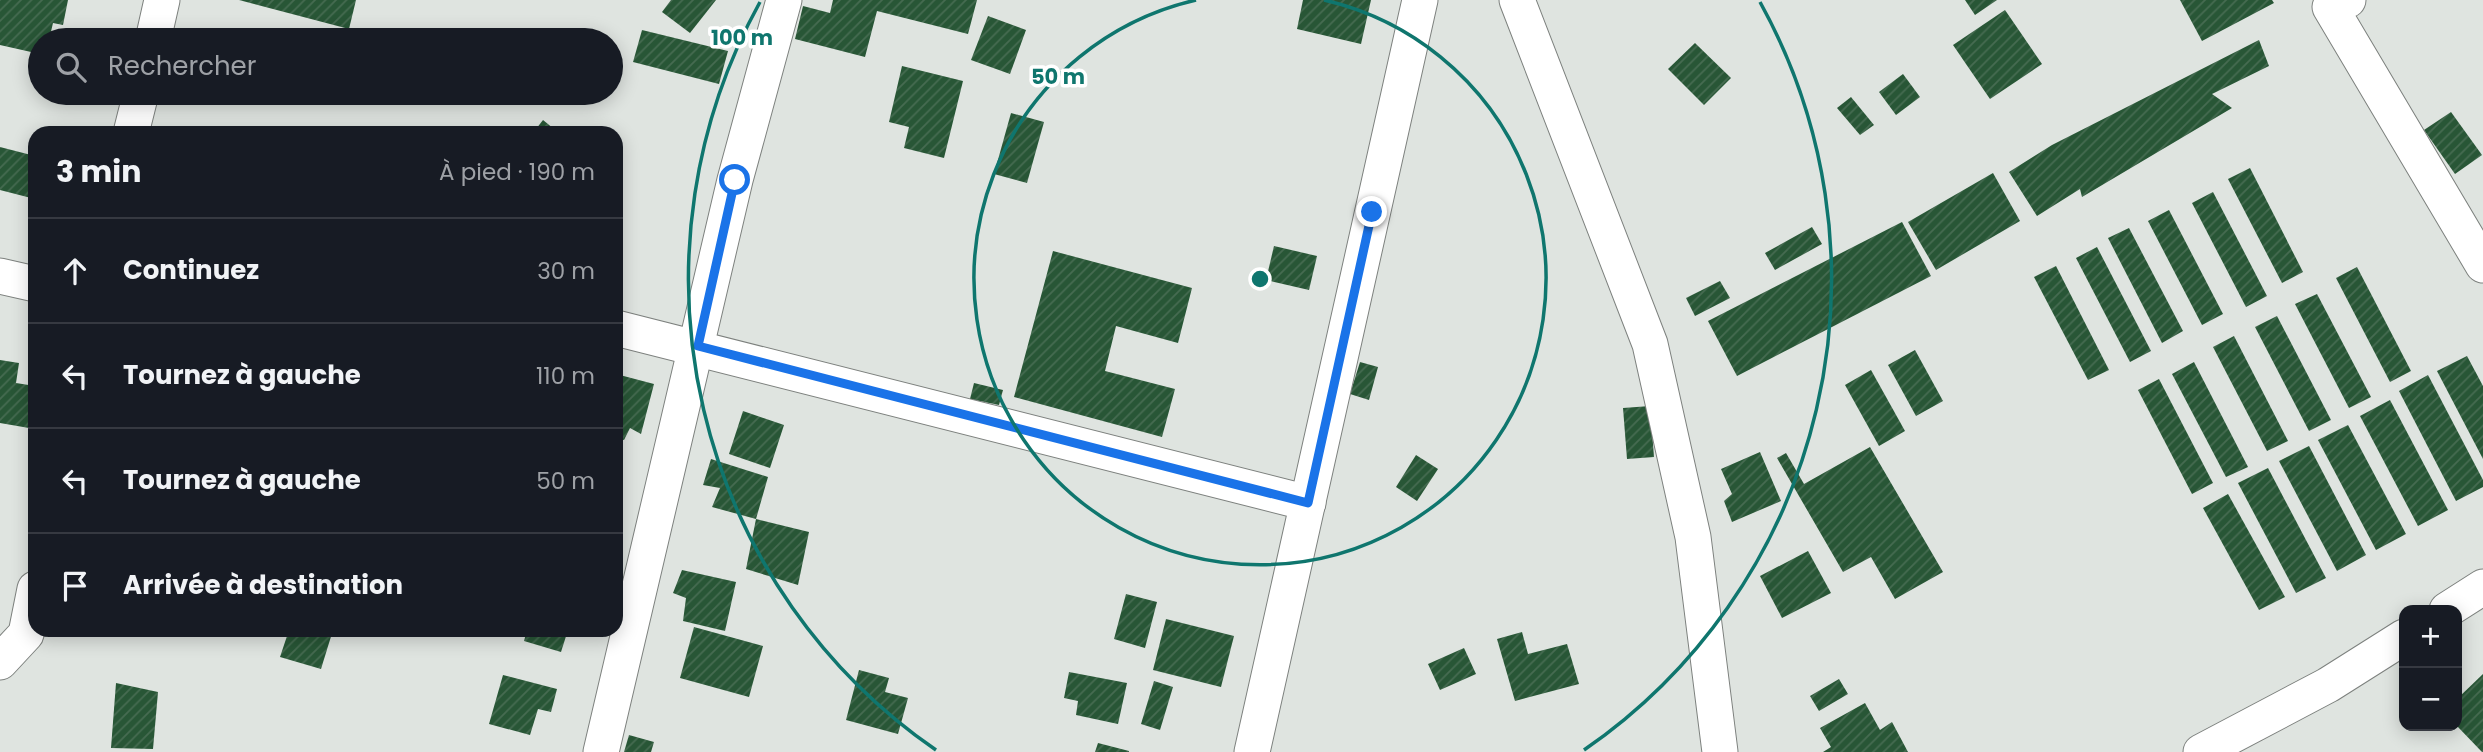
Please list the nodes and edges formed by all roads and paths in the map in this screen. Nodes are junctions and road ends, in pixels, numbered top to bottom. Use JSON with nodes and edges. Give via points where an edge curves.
{"nodes":[{"id":1,"x":162,"y":0,"type":"edge"},
{"id":2,"x":784,"y":0,"type":"edge"},
{"id":3,"x":1420,"y":0,"type":"edge"},
{"id":4,"x":1517,"y":0,"type":"edge"},
{"id":5,"x":2348,"y":0,"type":"edge"},
{"id":6,"x":156,"y":28,"type":"edge"},
{"id":7,"x":138,"y":105,"type":"edge"},
{"id":8,"x":133,"y":126,"type":"edge"},
{"id":9,"x":2483,"y":265,"type":"edge"},
{"id":10,"x":0,"y":276,"type":"edge"},
{"id":11,"x":28,"y":282,"type":"edge"},
{"id":12,"x":623,"y":330,"type":"edge"},
{"id":13,"x":698,"y":346,"type":"junction"},
{"id":14,"x":1308,"y":503,"type":"junction"},
{"id":15,"x":2483,"y":587,"type":"edge"},
{"id":16,"x":2455,"y":605,"type":"edge"},
{"id":17,"x":28,"y":624,"type":"edge"},
{"id":18,"x":2399,"y":640,"type":"edge"},
{"id":19,"x":0,"y":662,"type":"edge"},
{"id":20,"x":601,"y":752,"type":"edge"},
{"id":21,"x":1252,"y":752,"type":"edge"},
{"id":22,"x":1720,"y":752,"type":"edge"},
{"id":23,"x":2202,"y":752,"type":"edge"}],
"edges":[{"from":1,"to":6,"type":"street"},
{"from":2,"to":13,"type":"street","via":[[735,180]]},
{"from":3,"to":14,"type":"street"},
{"from":4,"to":22,"type":"street","via":[[1650,344],[1693,537]]},
{"from":5,"to":9,"type":"street","via":[[2330,7]]},
{"from":7,"to":8,"type":"street"},
{"from":10,"to":11,"type":"street"},
{"from":12,"to":13,"type":"street"},
{"from":13,"to":14,"type":"street"},
{"from":13,"to":20,"type":"street"},
{"from":14,"to":21,"type":"street"},
{"from":15,"to":16,"type":"street"},
{"from":17,"to":19,"type":"street","via":[[26,634]]},
{"from":18,"to":23,"type":"street","via":[[2328,685]]}]}
